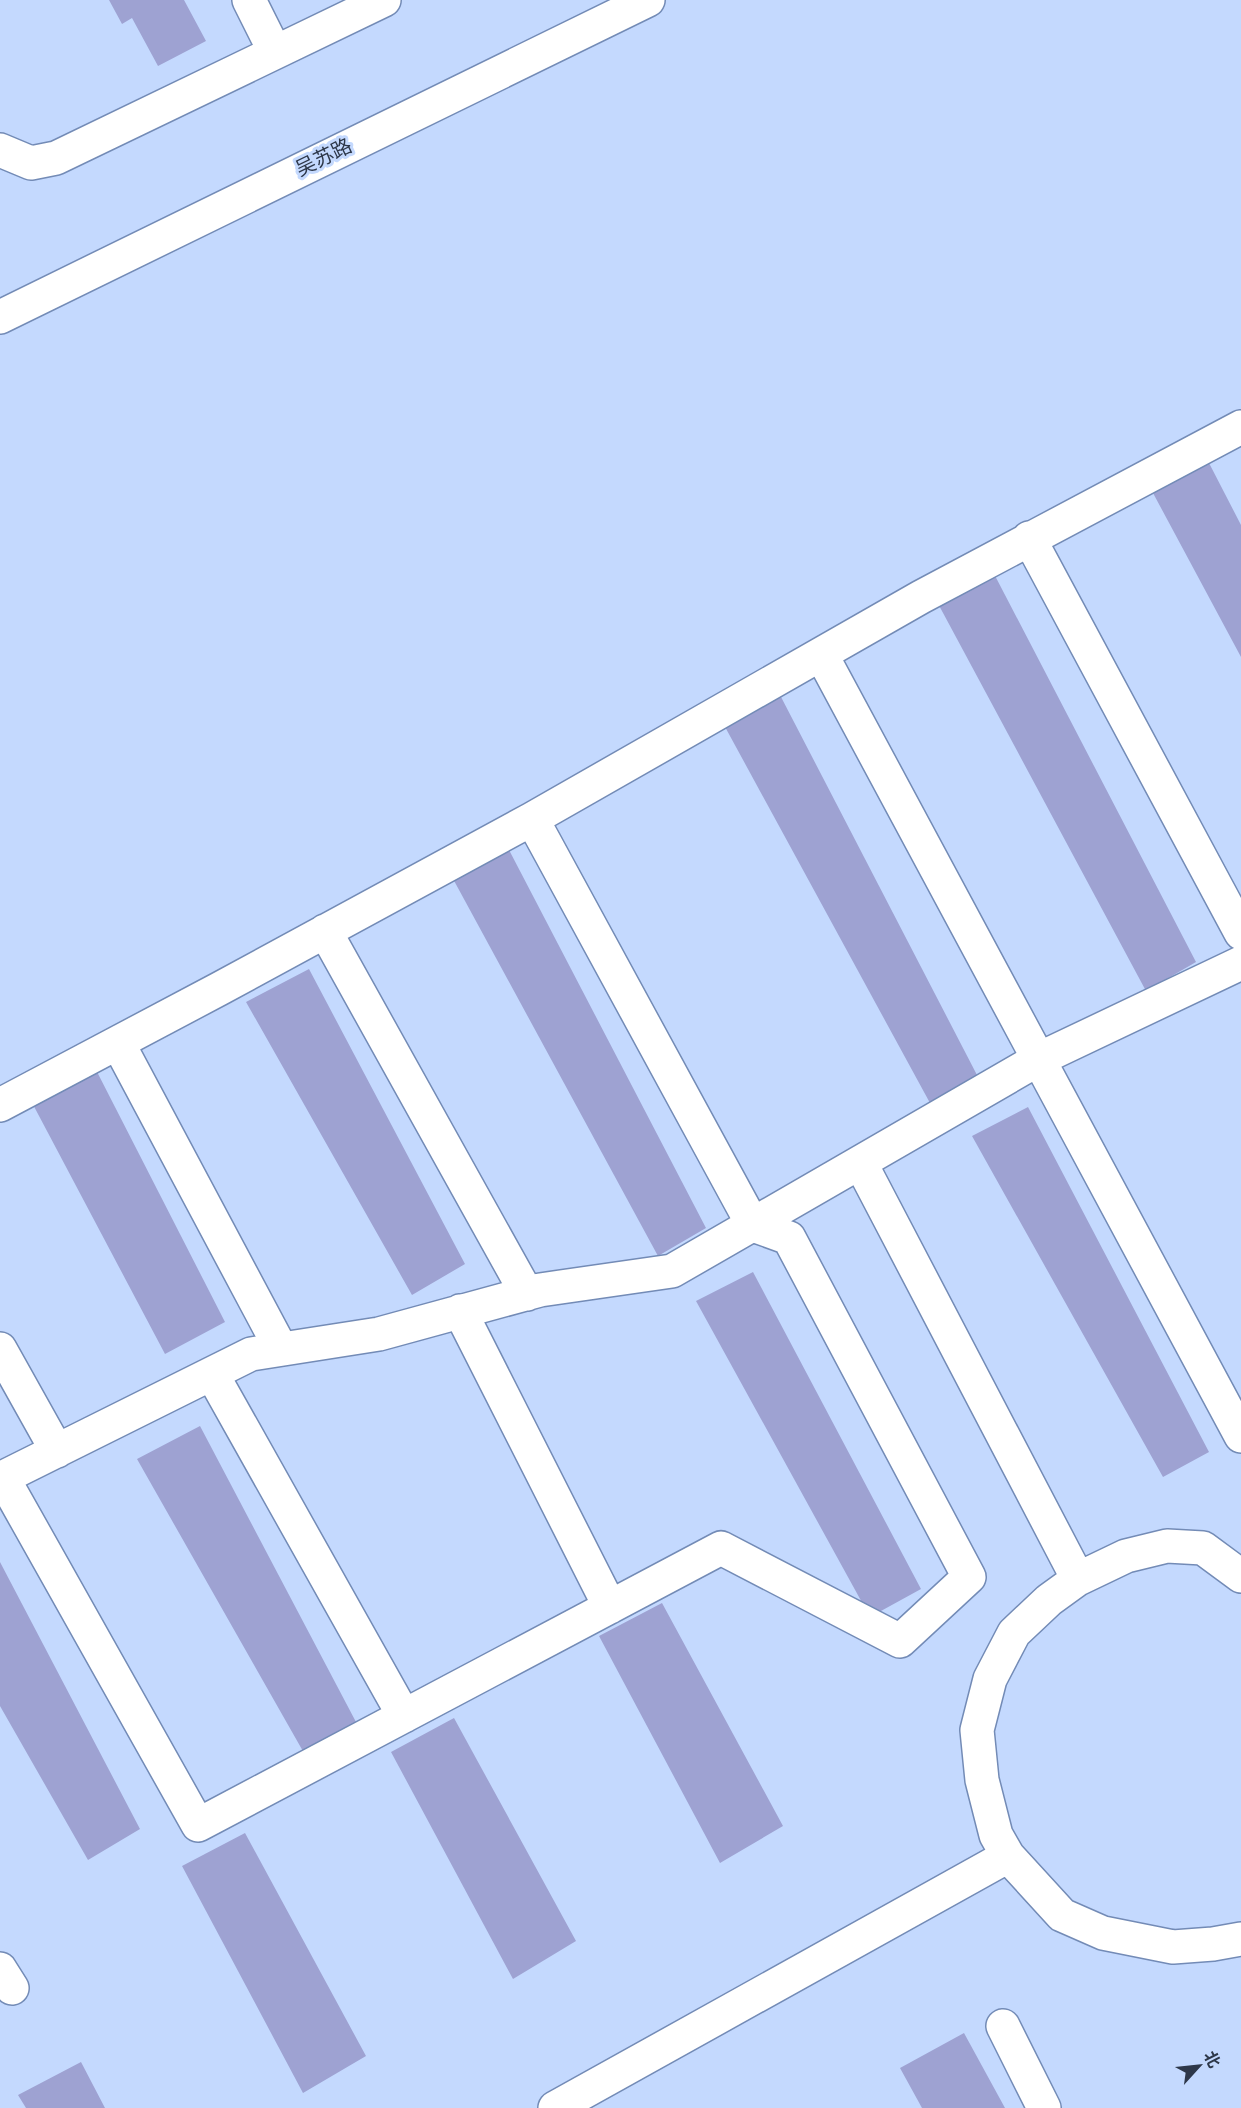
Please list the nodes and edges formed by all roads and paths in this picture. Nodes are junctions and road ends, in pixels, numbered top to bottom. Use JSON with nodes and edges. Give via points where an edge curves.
{"nodes":[{"id":1,"x":249,"y":0,"type":"edge"},
{"id":2,"x":384,"y":0,"type":"edge"},
{"id":3,"x":648,"y":0,"type":"edge"},
{"id":4,"x":276,"y":52,"type":"junction"},
{"id":5,"x":0,"y":150,"type":"edge"},
{"id":6,"x":0,"y":317,"type":"edge"},
{"id":7,"x":1240,"y":431,"type":"edge"},
{"id":8,"x":1029,"y":538,"type":"junction"},
{"id":9,"x":821,"y":654,"type":"junction"},
{"id":10,"x":532,"y":819,"type":"junction"},
{"id":11,"x":325,"y":931,"type":"junction"},
{"id":12,"x":1241,"y":933,"type":"edge"},
{"id":13,"x":1241,"y":963,"type":"edge"},
{"id":14,"x":118,"y":1042,"type":"junction"},
{"id":15,"x":1039,"y":1059,"type":"junction"},
{"id":16,"x":0,"y":1105,"type":"edge"},
{"id":17,"x":861,"y":1164,"type":"junction"},
{"id":18,"x":753,"y":1225,"type":"junction"},
{"id":19,"x":526,"y":1294,"type":"junction"},
{"id":20,"x":460,"y":1311,"type":"junction"},
{"id":21,"x":0,"y":1349,"type":"edge"},
{"id":22,"x":281,"y":1349,"type":"junction"},
{"id":23,"x":212,"y":1374,"type":"junction"},
{"id":24,"x":1241,"y":1436,"type":"edge"},
{"id":25,"x":57,"y":1451,"type":"junction"},
{"id":26,"x":1,"y":1479,"type":"edge"},
{"id":27,"x":1241,"y":1576,"type":"edge"},
{"id":28,"x":1078,"y":1579,"type":"junction"},
{"id":29,"x":610,"y":1607,"type":"junction"},
{"id":30,"x":404,"y":1716,"type":"junction"},
{"id":31,"x":1008,"y":1857,"type":"junction"},
{"id":32,"x":1241,"y":1939,"type":"edge"},
{"id":33,"x":1003,"y":2026,"type":"dead end"},
{"id":34,"x":555,"y":2108,"type":"edge"},
{"id":35,"x":1044,"y":2108,"type":"edge"}],
"edges":[{"from":1,"to":4,"type":"street"},
{"from":2,"to":4,"type":"street"},
{"from":3,"to":6,"type":"street","name":"吴苏路"},
{"from":4,"to":5,"type":"street","via":[[56,158],[31,163]]},
{"from":7,"to":8,"type":"street"},
{"from":8,"to":9,"type":"street"},
{"from":8,"to":12,"type":"street"},
{"from":9,"to":10,"type":"street"},
{"from":9,"to":15,"type":"street"},
{"from":10,"to":11,"type":"street"},
{"from":10,"to":18,"type":"street"},
{"from":11,"to":14,"type":"street"},
{"from":11,"to":19,"type":"street"},
{"from":13,"to":15,"type":"street"},
{"from":14,"to":16,"type":"street"},
{"from":14,"to":22,"type":"street"},
{"from":15,"to":17,"type":"street"},
{"from":15,"to":24,"type":"street"},
{"from":17,"to":18,"type":"street"},
{"from":17,"to":28,"type":"street"},
{"from":18,"to":19,"type":"street","via":[[672,1271]]},
{"from":18,"to":29,"type":"street","via":[[789,1238],[969,1576],[900,1641],[721,1548]]},
{"from":19,"to":20,"type":"street"},
{"from":20,"to":22,"type":"street","via":[[379,1334]]},
{"from":20,"to":29,"type":"street"},
{"from":21,"to":25,"type":"street"},
{"from":22,"to":23,"type":"street","via":[[251,1354]]},
{"from":23,"to":25,"type":"street"},
{"from":23,"to":30,"type":"street"},
{"from":25,"to":26,"type":"street"},
{"from":26,"to":30,"type":"street","via":[[198,1825]]},
{"from":27,"to":28,"type":"street","via":[[1203,1548],[1167,1546],[1126,1556]]},
{"from":28,"to":31,"type":"street","via":[[1014,1633],[990,1679],[979,1719],[982,1780],[996,1835]]},
{"from":29,"to":30,"type":"street"},
{"from":31,"to":32,"type":"street","via":[[1062,1915],[1103,1933],[1173,1947]]},
{"from":31,"to":34,"type":"street"},
{"from":33,"to":35,"type":"street"}]}
